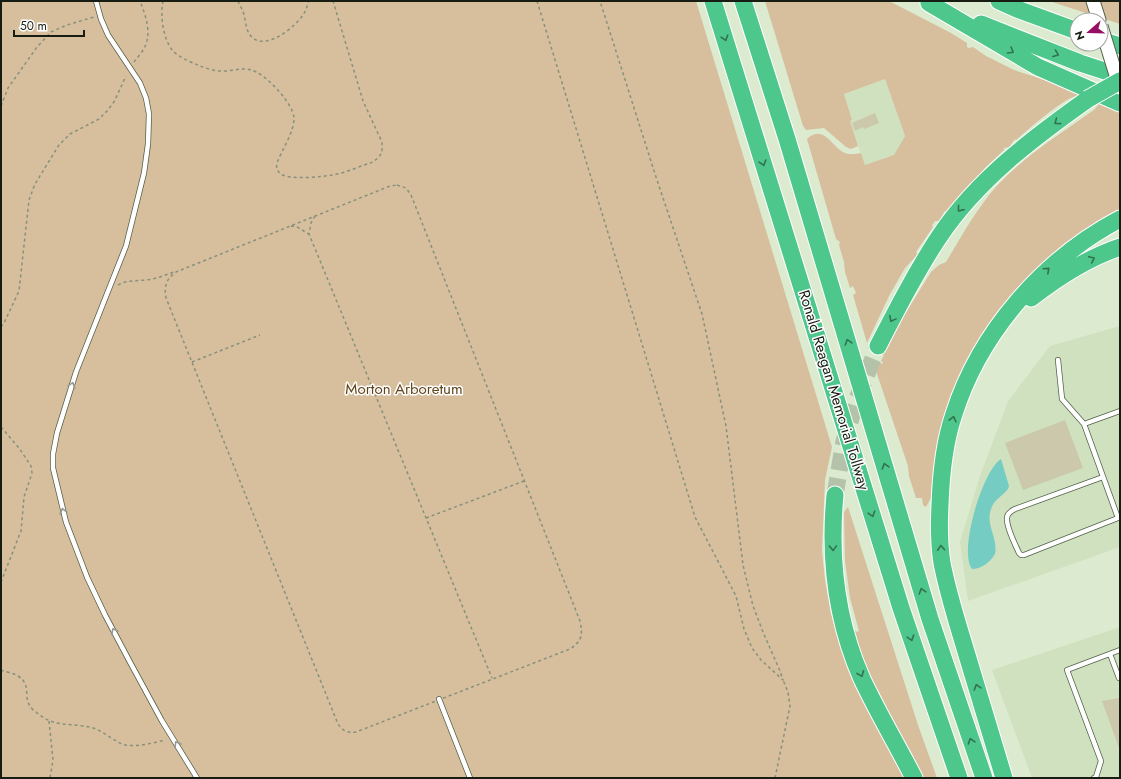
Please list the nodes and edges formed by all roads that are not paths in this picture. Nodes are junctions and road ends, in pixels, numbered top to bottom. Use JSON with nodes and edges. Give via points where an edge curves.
{"nodes":[{"id":1,"x":96,"y":1,"type":"edge"},
{"id":2,"x":713,"y":1,"type":"edge"},
{"id":3,"x":743,"y":1,"type":"edge"},
{"id":4,"x":999,"y":1,"type":"edge"},
{"id":5,"x":1094,"y":1,"type":"edge"},
{"id":6,"x":927,"y":2,"type":"edge"},
{"id":7,"x":1097,"y":12,"type":"edge"},
{"id":8,"x":1069,"y":28,"type":"edge"},
{"id":9,"x":1109,"y":43,"type":"edge"},
{"id":10,"x":1120,"y":46,"type":"edge"},
{"id":11,"x":1109,"y":52,"type":"edge"},
{"id":12,"x":1120,"y":76,"type":"edge"},
{"id":13,"x":1120,"y":81,"type":"edge"},
{"id":14,"x":1120,"y":88,"type":"edge"},
{"id":15,"x":1120,"y":103,"type":"edge"},
{"id":16,"x":1120,"y":219,"type":"edge"},
{"id":17,"x":1120,"y":247,"type":"edge"},
{"id":18,"x":1003,"y":321,"type":"junction"},
{"id":19,"x":878,"y":346,"type":"tunnel mouth"},
{"id":20,"x":1058,"y":360,"type":"dead end"},
{"id":21,"x":1120,"y":411,"type":"edge"},
{"id":22,"x":1084,"y":424,"type":"junction"},
{"id":23,"x":1103,"y":477,"type":"junction"},
{"id":24,"x":835,"y":495,"type":"tunnel mouth"},
{"id":25,"x":1119,"y":518,"type":"edge"},
{"id":26,"x":1120,"y":650,"type":"edge"},
{"id":27,"x":1110,"y":654,"type":"junction"},
{"id":28,"x":1119,"y":678,"type":"dead end"},
{"id":29,"x":439,"y":699,"type":"road end"},
{"id":30,"x":196,"y":778,"type":"edge"},
{"id":31,"x":470,"y":778,"type":"edge"},
{"id":32,"x":914,"y":778,"type":"edge"},
{"id":33,"x":959,"y":778,"type":"edge"},
{"id":34,"x":984,"y":778,"type":"edge"},
{"id":35,"x":1004,"y":778,"type":"edge"},
{"id":36,"x":1094,"y":778,"type":"edge"}],
"edges":[{"from":30,"to":1,"type":"lane","one_way":true,"via":[[87,578],[66,522],[53,468],[53,454],[63,410],[126,246],[148,144],[149,114],[146,98],[140,83],[108,35]]},
{"from":2,"to":33,"type":"highway","name":"Ronald Reagan Memorial Tollway","one_way":true,"via":[[901,608]]},
{"from":34,"to":3,"type":"highway","name":"Ronald Reagan Memorial Tollway","one_way":true,"via":[[930,619],[788,139]]},
{"from":4,"to":8,"type":"highway"},
{"from":5,"to":7,"type":"main road"},
{"from":6,"to":12,"type":"highway","one_way":true},
{"from":6,"to":15,"type":"highway","one_way":true,"via":[[1038,67]]},
{"from":9,"to":10,"type":"highway"},
{"from":11,"to":14,"type":"main road","bridge":true},
{"from":13,"to":19,"type":"highway","one_way":true,"bridge":true,"via":[[1088,99],[1056,122],[985,182],[966,202],[939,236]]},
{"from":18,"to":16,"type":"highway","one_way":true,"via":[[1027,290],[1052,265]]},
{"from":18,"to":17,"type":"highway","one_way":true,"via":[[1068,271]]},
{"from":35,"to":18,"type":"highway","one_way":true,"via":[[951,601],[942,562],[939,523],[940,489],[953,414],[983,349]]},
{"from":20,"to":22,"type":"lane","via":[[1062,399]]},
{"from":21,"to":22,"type":"lane"},
{"from":22,"to":23,"type":"lane"},
{"from":23,"to":25,"type":"lane"},
{"from":23,"to":25,"type":"lane","via":[[1011,511],[1007,519],[1011,534],[1021,555]]},
{"from":24,"to":32,"type":"highway","one_way":true,"via":[[834,568],[843,622],[862,677]]},
{"from":26,"to":27,"type":"lane"},
{"from":27,"to":28,"type":"lane"},
{"from":27,"to":36,"type":"lane","via":[[1067,670],[1101,760]]},
{"from":29,"to":31,"type":"lane"}]}
